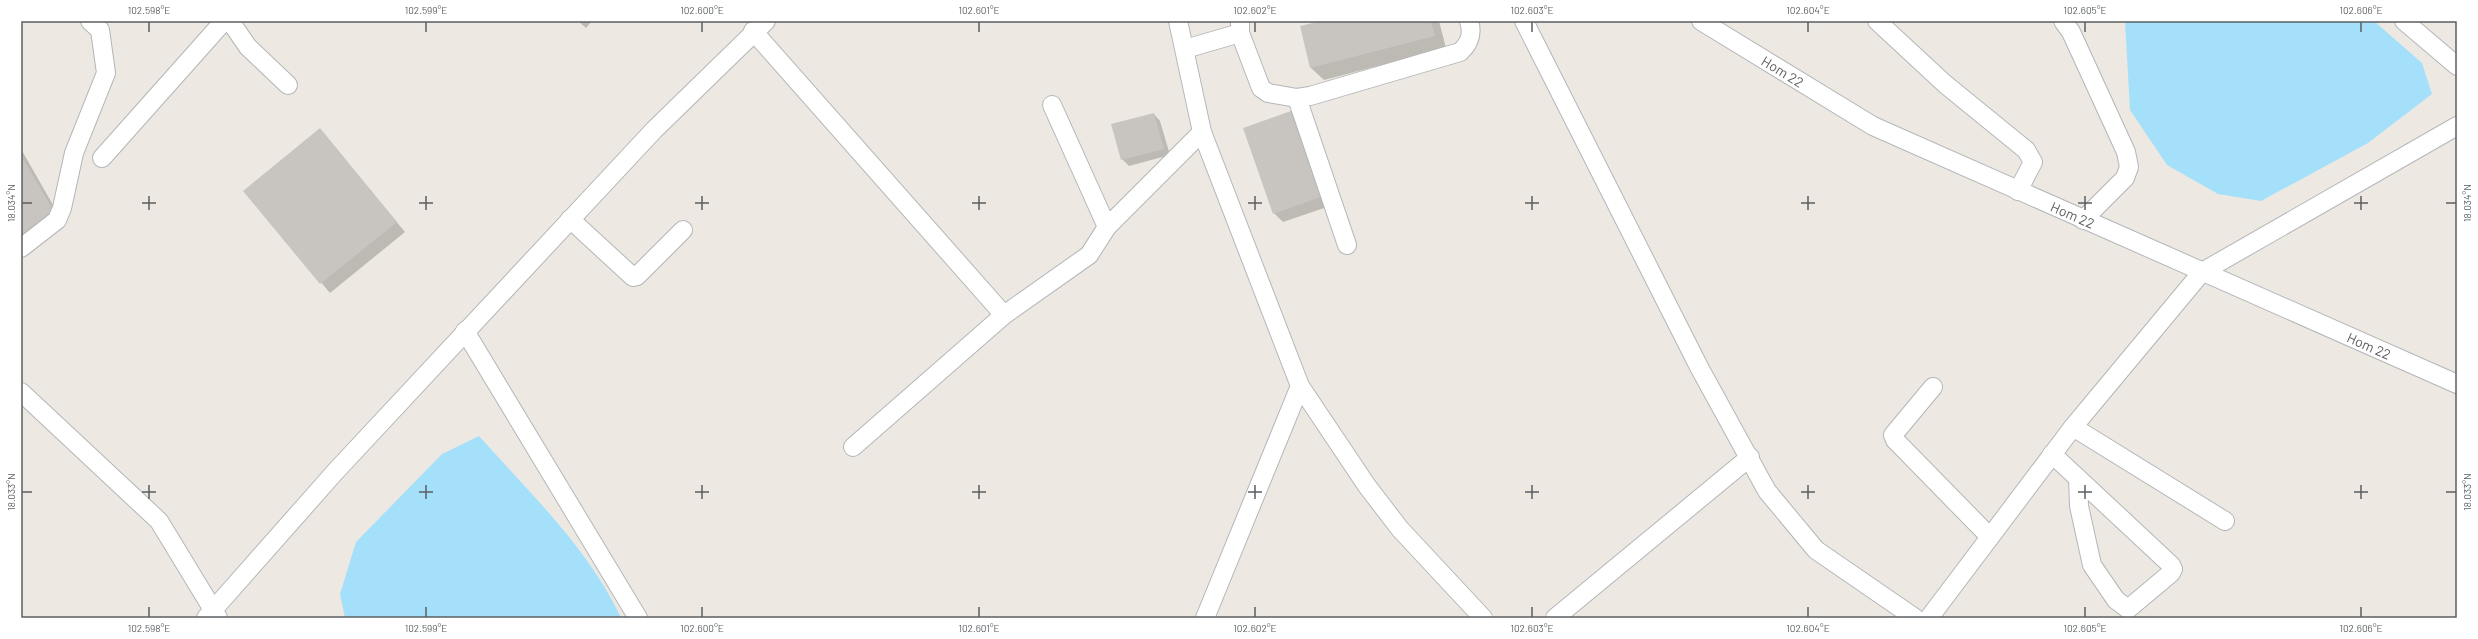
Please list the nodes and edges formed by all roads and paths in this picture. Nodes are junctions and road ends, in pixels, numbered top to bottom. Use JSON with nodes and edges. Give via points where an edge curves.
{"nodes":[{"id":1,"x":90,"y":21,"type":"edge"},
{"id":2,"x":224,"y":21,"type":"edge"},
{"id":3,"x":230,"y":21,"type":"edge"},
{"id":4,"x":1178,"y":21,"type":"edge"},
{"id":5,"x":1469,"y":21,"type":"edge"},
{"id":6,"x":1524,"y":21,"type":"edge"},
{"id":7,"x":1701,"y":21,"type":"edge"},
{"id":8,"x":1877,"y":21,"type":"edge"},
{"id":9,"x":2063,"y":21,"type":"edge"},
{"id":10,"x":2404,"y":21,"type":"edge"},
{"id":11,"x":759,"y":26,"type":"edge"},
{"id":12,"x":1240,"y":27,"type":"edge"},
{"id":13,"x":1185,"y":49,"type":"junction"},
{"id":14,"x":2457,"y":66,"type":"edge"},
{"id":15,"x":288,"y":85,"type":"dead end"},
{"id":16,"x":1297,"y":98,"type":"junction"},
{"id":17,"x":1052,"y":105,"type":"dead end"},
{"id":18,"x":2457,"y":126,"type":"edge"},
{"id":19,"x":1202,"y":132,"type":"junction"},
{"id":20,"x":102,"y":158,"type":"dead end"},
{"id":21,"x":2018,"y":191,"type":"junction"},
{"id":22,"x":570,"y":219,"type":"junction"},
{"id":23,"x":2083,"y":220,"type":"junction"},
{"id":24,"x":1107,"y":227,"type":"junction"},
{"id":25,"x":683,"y":230,"type":"dead end"},
{"id":26,"x":1347,"y":246,"type":"dead end"},
{"id":27,"x":21,"y":248,"type":"edge"},
{"id":28,"x":2202,"y":272,"type":"junction"},
{"id":29,"x":1004,"y":314,"type":"junction"},
{"id":30,"x":465,"y":331,"type":"junction"},
{"id":31,"x":2457,"y":384,"type":"edge"},
{"id":32,"x":1300,"y":386,"type":"junction"},
{"id":33,"x":1933,"y":387,"type":"dead end"},
{"id":34,"x":21,"y":392,"type":"edge"},
{"id":35,"x":2073,"y":427,"type":"junction"},
{"id":36,"x":853,"y":447,"type":"dead end"},
{"id":37,"x":2052,"y":454,"type":"junction"},
{"id":38,"x":1750,"y":457,"type":"junction"},
{"id":39,"x":2078,"y":478,"type":"junction"},
{"id":40,"x":2225,"y":522,"type":"dead end"},
{"id":41,"x":1990,"y":536,"type":"junction"},
{"id":42,"x":212,"y":616,"type":"edge"},
{"id":43,"x":1935,"y":616,"type":"edge"},
{"id":44,"x":638,"y":618,"type":"edge"},
{"id":45,"x":1205,"y":618,"type":"edge"},
{"id":46,"x":1482,"y":618,"type":"edge"},
{"id":47,"x":1555,"y":618,"type":"edge"},
{"id":48,"x":1915,"y":618,"type":"edge"}],
"edges":[{"from":1,"to":27,"type":"street","via":[[100,30],[106,73],[74,153],[57,220]]},
{"from":2,"to":20,"type":"street"},
{"from":3,"to":15,"type":"street","via":[[248,47]]},
{"from":4,"to":13,"type":"street"},
{"from":5,"to":16,"type":"street","via":[[1471,29],[1468,44],[1460,52]]},
{"from":6,"to":38,"type":"street","via":[[1699,367]]},
{"from":7,"to":21,"type":"street","name":"Hom 22","via":[[1873,126]]},
{"from":8,"to":21,"type":"street","via":[[1945,84],[2026,150],[2033,162]]},
{"from":9,"to":23,"type":"street","via":[[2071,32],[2126,152],[2129,167],[2125,178]]},
{"from":10,"to":14,"type":"street"},
{"from":11,"to":22,"type":"street","via":[[654,130]]},
{"from":11,"to":29,"type":"street"},
{"from":12,"to":13,"type":"street"},
{"from":12,"to":16,"type":"street","via":[[1261,88],[1268,93]]},
{"from":13,"to":19,"type":"street"},
{"from":16,"to":26,"type":"street"},
{"from":17,"to":24,"type":"street"},
{"from":18,"to":28,"type":"street"},
{"from":19,"to":24,"type":"street"},
{"from":19,"to":32,"type":"street"},
{"from":21,"to":23,"type":"street","name":"Hom 22"},
{"from":22,"to":25,"type":"street","via":[[633,277],[637,276]]},
{"from":22,"to":30,"type":"street"},
{"from":23,"to":28,"type":"street","name":"Hom 22"},
{"from":24,"to":29,"type":"street","via":[[1089,255]]},
{"from":28,"to":31,"type":"street","name":"Hom 22"},
{"from":28,"to":35,"type":"street"},
{"from":29,"to":36,"type":"street"},
{"from":30,"to":42,"type":"street","via":[[330,478]]},
{"from":30,"to":44,"type":"street"},
{"from":32,"to":45,"type":"street"},
{"from":32,"to":46,"type":"street","via":[[1367,486],[1400,529]]},
{"from":33,"to":41,"type":"street","via":[[1893,435],[1895,440]]},
{"from":34,"to":42,"type":"street","via":[[159,521]]},
{"from":35,"to":37,"type":"street"},
{"from":35,"to":40,"type":"street"},
{"from":37,"to":39,"type":"street"},
{"from":37,"to":41,"type":"street"},
{"from":38,"to":47,"type":"street"},
{"from":38,"to":48,"type":"street","via":[[1767,491],[1816,550]]},
{"from":39,"to":39,"type":"street","via":[[2171,565],[2173,570],[2128,609],[2116,600],[2092,565],[2079,506]]},
{"from":41,"to":43,"type":"street"}]}
